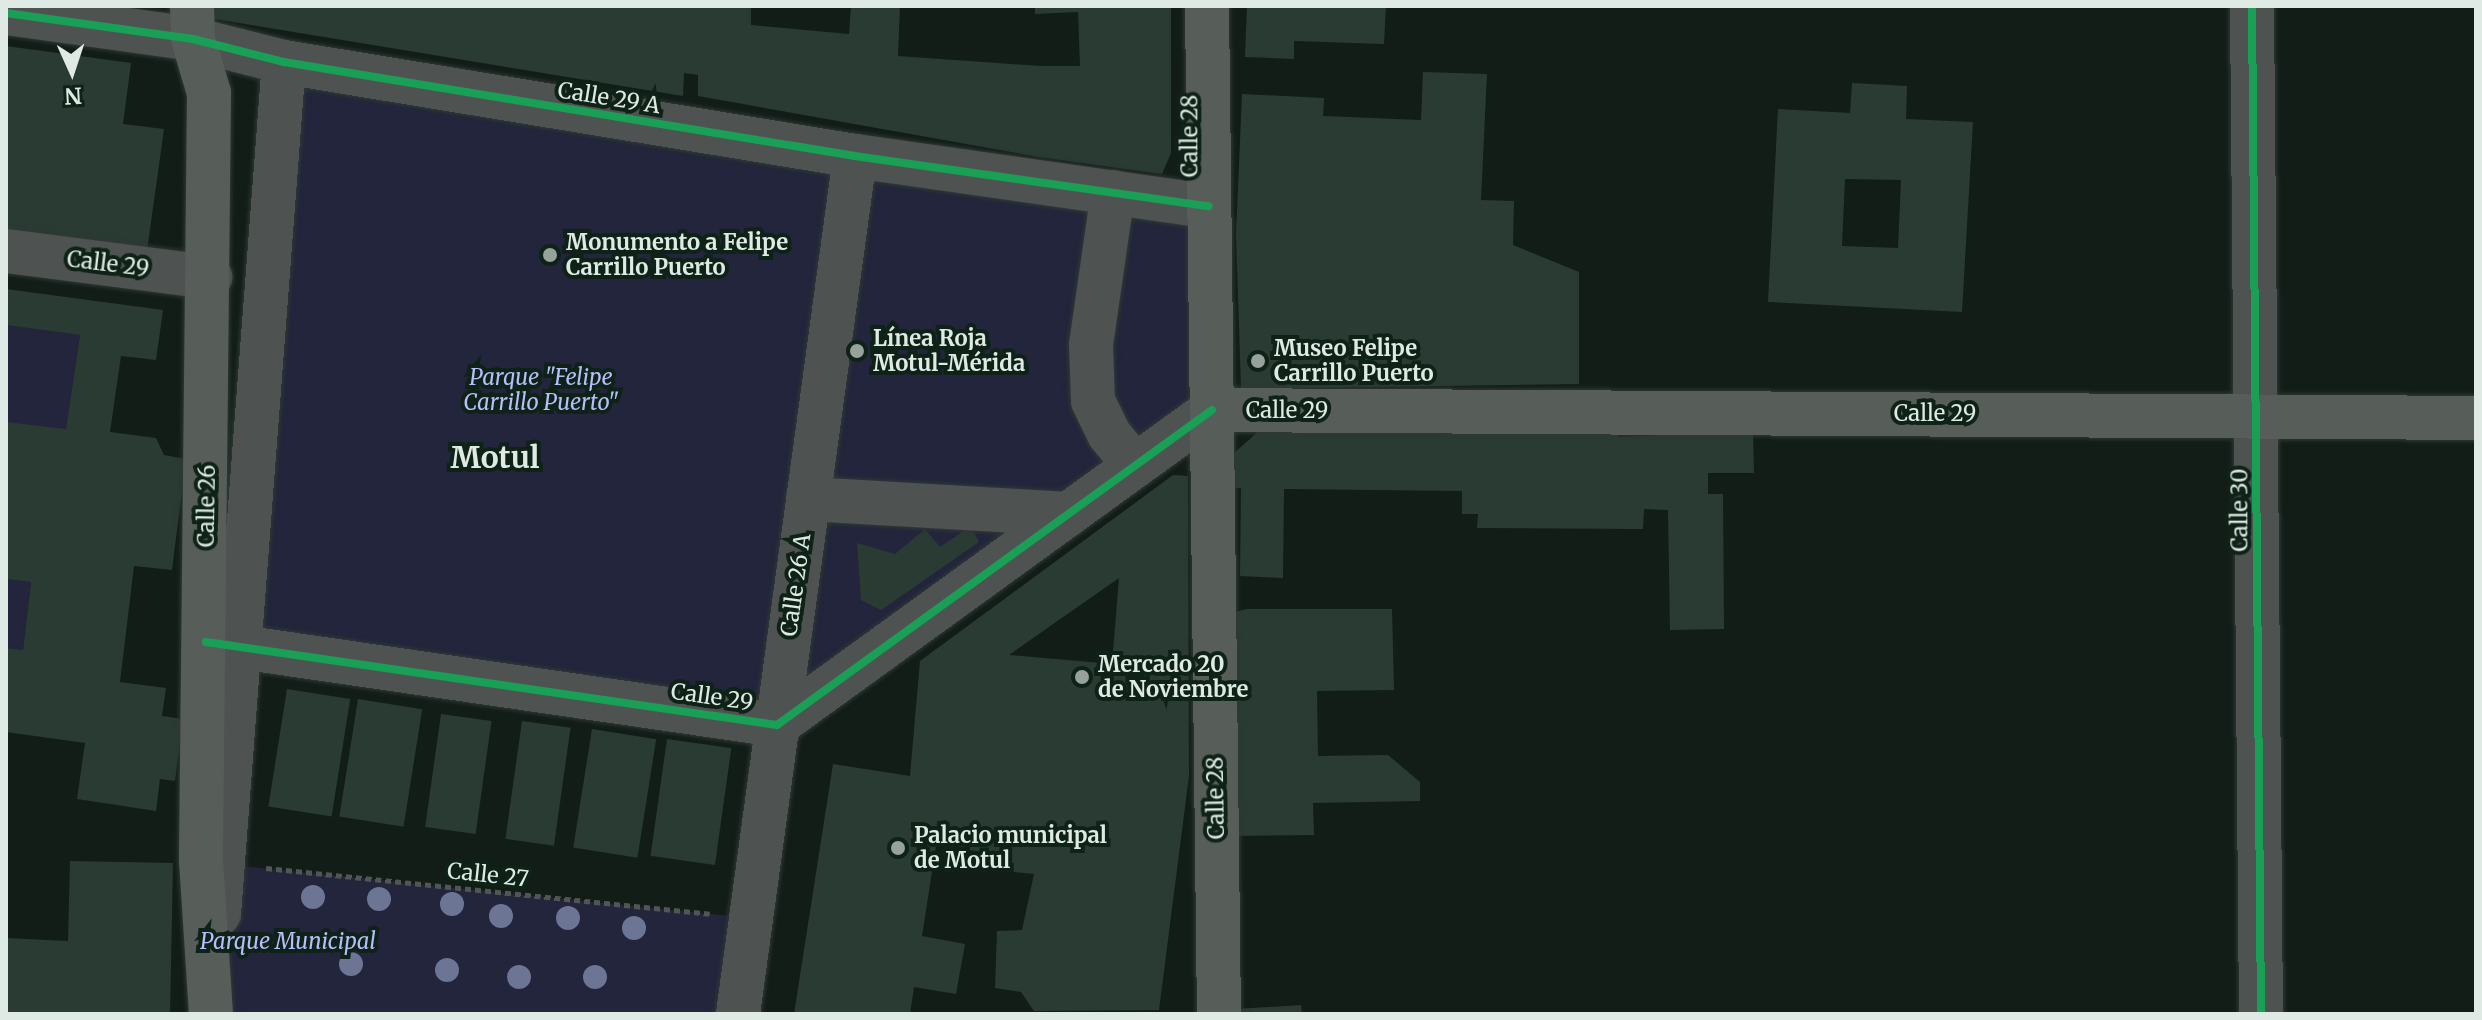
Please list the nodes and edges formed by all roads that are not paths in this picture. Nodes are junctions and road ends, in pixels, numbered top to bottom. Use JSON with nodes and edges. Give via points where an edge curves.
{"nodes":[{"id":1,"x":1207,"y":6,"type":"edge"},
{"id":2,"x":2252,"y":6,"type":"edge"},
{"id":3,"x":6,"y":13,"type":"edge"},
{"id":4,"x":192,"y":22,"type":"edge"},
{"id":5,"x":284,"y":62,"type":"junction"},
{"id":6,"x":855,"y":156,"type":"junction"},
{"id":7,"x":1113,"y":192,"type":"junction"},
{"id":8,"x":1208,"y":206,"type":"junction"},
{"id":9,"x":6,"y":251,"type":"edge"},
{"id":10,"x":210,"y":277,"type":"junction"},
{"id":11,"x":1212,"y":410,"type":"junction"},
{"id":12,"x":2257,"y":416,"type":"junction"},
{"id":13,"x":2476,"y":418,"type":"edge"},
{"id":14,"x":1135,"y":466,"type":"junction"},
{"id":15,"x":808,"y":499,"type":"junction"},
{"id":16,"x":1069,"y":514,"type":"junction"},
{"id":17,"x":222,"y":645,"type":"junction"},
{"id":18,"x":777,"y":725,"type":"junction"},
{"id":19,"x":211,"y":1011,"type":"edge"},
{"id":20,"x":738,"y":1014,"type":"edge"},
{"id":21,"x":1219,"y":1014,"type":"edge"},
{"id":22,"x":2261,"y":1014,"type":"edge"}],
"edges":[{"from":1,"to":8,"type":"main road","name":"Calle 28"},
{"from":2,"to":12,"type":"street","name":"Calle 30"},
{"from":3,"to":4,"type":"street","name":"Calle 29 A"},
{"from":4,"to":5,"type":"street","name":"Calle 29 A"},
{"from":4,"to":10,"type":"main road","name":"Calle 26","via":[[209,93]]},
{"from":5,"to":6,"type":"street","name":"Calle 29 A"},
{"from":5,"to":17,"type":"street","name":"Calle 26"},
{"from":6,"to":7,"type":"street","name":"Calle 29 A"},
{"from":6,"to":15,"type":"street","name":"Calle 26 A"},
{"from":7,"to":8,"type":"street","name":"Calle 29 A"},
{"from":7,"to":14,"type":"street","via":[[1091,344],[1093,401],[1109,434]]},
{"from":8,"to":11,"type":"main road","name":"Calle 28"},
{"from":9,"to":10,"type":"street","name":"Calle 29"},
{"from":10,"to":17,"type":"main road","name":"Calle 26"},
{"from":11,"to":12,"type":"main road","name":"Calle 29"},
{"from":11,"to":14,"type":"street","name":"Calle 29"},
{"from":11,"to":21,"type":"main road","name":"Calle 28"},
{"from":12,"to":13,"type":"main road","name":"Calle 29"},
{"from":12,"to":22,"type":"street","name":"Calle 30"},
{"from":14,"to":16,"type":"street","name":"Calle 29"},
{"from":15,"to":16,"type":"street"},
{"from":15,"to":18,"type":"street","name":"Calle 26 A"},
{"from":16,"to":18,"type":"street","name":"Calle 29"},
{"from":17,"to":18,"type":"street","name":"Calle 29"},
{"from":17,"to":19,"type":"street","name":"Calle 26","via":[[222,864]]},
{"from":17,"to":19,"type":"main road","name":"Calle 26","via":[[201,860]]},
{"from":18,"to":20,"type":"street","name":"Calle 26 A"}]}
